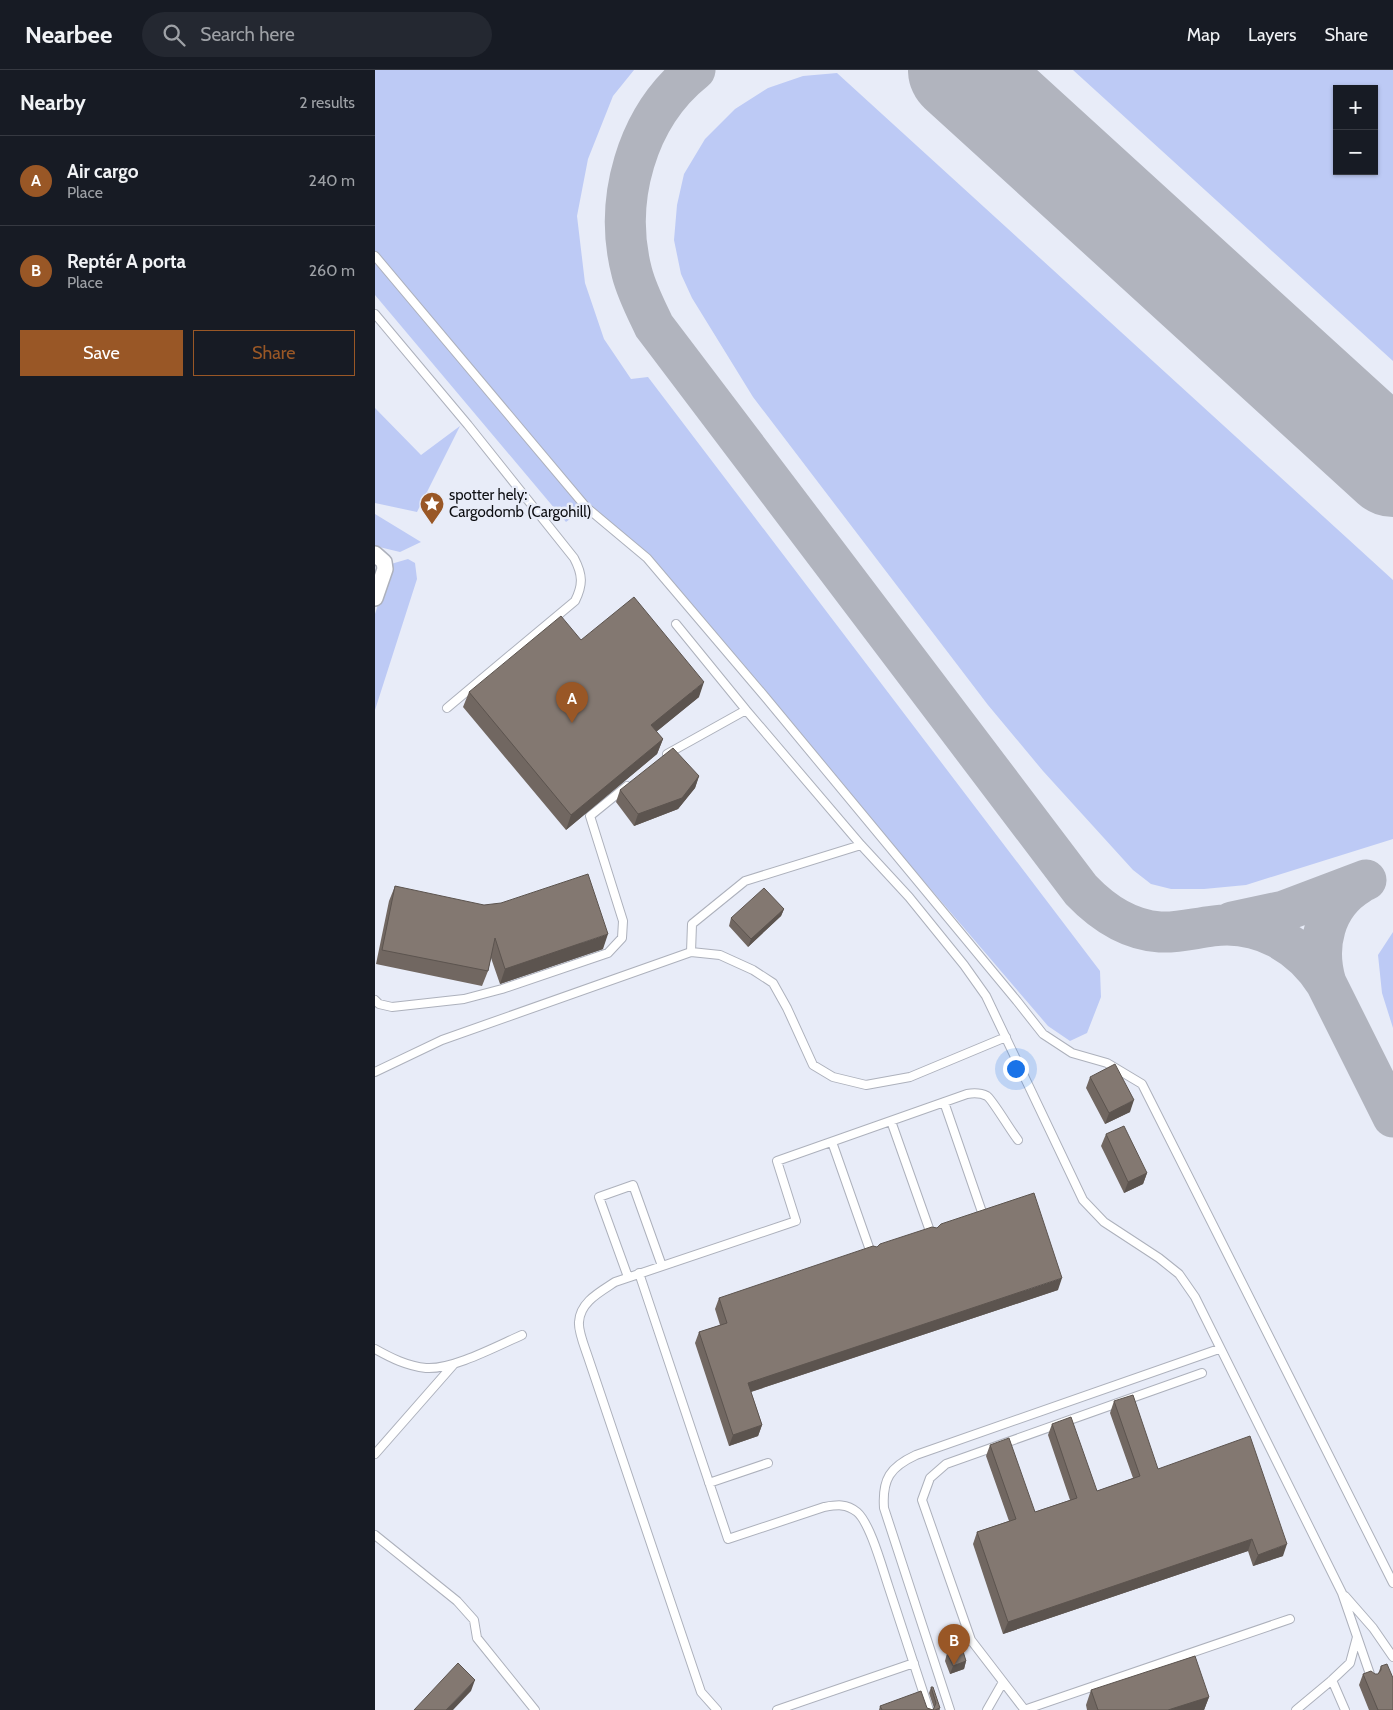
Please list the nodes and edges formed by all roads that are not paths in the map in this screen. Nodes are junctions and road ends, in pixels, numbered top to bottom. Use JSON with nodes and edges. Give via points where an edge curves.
{"nodes":[{"id":1,"x":375,"y":256,"type":"edge"},
{"id":2,"x":375,"y":314,"type":"edge"},
{"id":3,"x":379,"y":558,"type":"edge"},
{"id":4,"x":375,"y":598,"type":"edge"},
{"id":5,"x":676,"y":624,"type":"dead end"},
{"id":6,"x":447,"y":708,"type":"dead end"},
{"id":7,"x":746,"y":710,"type":"junction"},
{"id":8,"x":663,"y":757,"type":"edge"},
{"id":9,"x":634,"y":780,"type":"edge"},
{"id":10,"x":861,"y":845,"type":"junction"},
{"id":11,"x":691,"y":952,"type":"junction"},
{"id":12,"x":375,"y":1000,"type":"edge"},
{"id":13,"x":1006,"y":1037,"type":"junction"},
{"id":14,"x":375,"y":1072,"type":"edge"},
{"id":15,"x":943,"y":1102,"type":"junction"},
{"id":16,"x":891,"y":1121,"type":"junction"},
{"id":17,"x":1018,"y":1140,"type":"dead end"},
{"id":18,"x":833,"y":1142,"type":"junction"},
{"id":19,"x":983,"y":1216,"type":"edge"},
{"id":20,"x":931,"y":1234,"type":"edge"},
{"id":21,"x":871,"y":1253,"type":"edge"},
{"id":22,"x":662,"y":1266,"type":"junction"},
{"id":23,"x":639,"y":1273,"type":"junction"},
{"id":24,"x":627,"y":1277,"type":"junction"},
{"id":25,"x":522,"y":1335,"type":"dead end"},
{"id":26,"x":375,"y":1349,"type":"edge"},
{"id":27,"x":1219,"y":1349,"type":"junction"},
{"id":28,"x":454,"y":1364,"type":"junction"},
{"id":29,"x":1203,"y":1373,"type":"dead end"},
{"id":30,"x":375,"y":1454,"type":"edge"},
{"id":31,"x":768,"y":1463,"type":"dead end"},
{"id":32,"x":709,"y":1483,"type":"junction"},
{"id":33,"x":375,"y":1535,"type":"edge"},
{"id":34,"x":1393,"y":1583,"type":"edge"},
{"id":35,"x":1342,"y":1593,"type":"junction"},
{"id":36,"x":1290,"y":1619,"type":"dead end"},
{"id":37,"x":1357,"y":1636,"type":"junction"},
{"id":38,"x":1393,"y":1657,"type":"edge"},
{"id":39,"x":914,"y":1663,"type":"junction"},
{"id":40,"x":1332,"y":1680,"type":"junction"},
{"id":41,"x":1372,"y":1680,"type":"edge"},
{"id":42,"x":1003,"y":1682,"type":"junction"},
{"id":43,"x":535,"y":1710,"type":"edge"},
{"id":44,"x":717,"y":1710,"type":"edge"},
{"id":45,"x":777,"y":1710,"type":"edge"},
{"id":46,"x":929,"y":1710,"type":"edge"},
{"id":47,"x":950,"y":1710,"type":"edge"},
{"id":48,"x":987,"y":1710,"type":"edge"},
{"id":49,"x":1024,"y":1710,"type":"edge"},
{"id":50,"x":1296,"y":1710,"type":"edge"},
{"id":51,"x":1345,"y":1710,"type":"edge"}],
"edges":[{"from":1,"to":34,"type":"lane","via":[[586,507],[647,558],[1043,1034],[1072,1053],[1107,1062],[1142,1084]]},
{"from":2,"to":6,"type":"lane","via":[[468,425],[580,569],[580,591],[575,601]]},
{"from":3,"to":4,"type":"street","via":[[385,570]]},
{"from":5,"to":7,"type":"lane"},
{"from":7,"to":8,"type":"lane"},
{"from":7,"to":10,"type":"lane"},
{"from":9,"to":12,"type":"lane","via":[[590,816],[623,921],[622,938],[608,953],[464,999],[393,1007]]},
{"from":10,"to":11,"type":"lane","via":[[745,881],[692,924]]},
{"from":10,"to":13,"type":"lane","via":[[909,896],[964,965],[986,996]]},
{"from":11,"to":13,"type":"lane","via":[[719,955],[773,983],[813,1065],[833,1077],[866,1085],[910,1077]]},
{"from":11,"to":14,"type":"lane","via":[[442,1040]]},
{"from":13,"to":27,"type":"lane","via":[[1083,1200],[1104,1222],[1179,1274],[1195,1297]]},
{"from":15,"to":16,"type":"lane"},
{"from":15,"to":17,"type":"lane","via":[[967,1094],[986,1095]]},
{"from":15,"to":19,"type":"lane"},
{"from":16,"to":18,"type":"lane"},
{"from":16,"to":20,"type":"lane"},
{"from":18,"to":21,"type":"lane"},
{"from":18,"to":22,"type":"lane","via":[[777,1161],[796,1221]]},
{"from":22,"to":23,"type":"lane"},
{"from":22,"to":24,"type":"lane","via":[[633,1185],[599,1197]]},
{"from":23,"to":24,"type":"lane"},
{"from":23,"to":32,"type":"lane"},
{"from":24,"to":44,"type":"lane","via":[[592,1297],[583,1308],[579,1322],[701,1692]]},
{"from":25,"to":28,"type":"lane"},
{"from":26,"to":28,"type":"lane","via":[[396,1361],[427,1368]]},
{"from":27,"to":35,"type":"lane"},
{"from":27,"to":47,"type":"lane","via":[[916,1455],[894,1468],[888,1476],[884,1486],[884,1508]]},
{"from":28,"to":30,"type":"lane"},
{"from":29,"to":42,"type":"lane","via":[[946,1464],[930,1478],[922,1500],[971,1640]]},
{"from":31,"to":32,"type":"lane"},
{"from":32,"to":39,"type":"lane","via":[[728,1539],[830,1506],[848,1506],[859,1513],[873,1542]]},
{"from":33,"to":43,"type":"lane","via":[[457,1600],[474,1620],[477,1638]]},
{"from":35,"to":37,"type":"lane"},
{"from":35,"to":38,"type":"lane"},
{"from":36,"to":49,"type":"lane"},
{"from":37,"to":40,"type":"lane","via":[[1349,1663]]},
{"from":37,"to":41,"type":"lane"},
{"from":39,"to":45,"type":"lane"},
{"from":39,"to":46,"type":"lane"},
{"from":40,"to":50,"type":"lane"},
{"from":40,"to":51,"type":"lane"},
{"from":42,"to":48,"type":"lane"},
{"from":42,"to":49,"type":"lane"}]}
